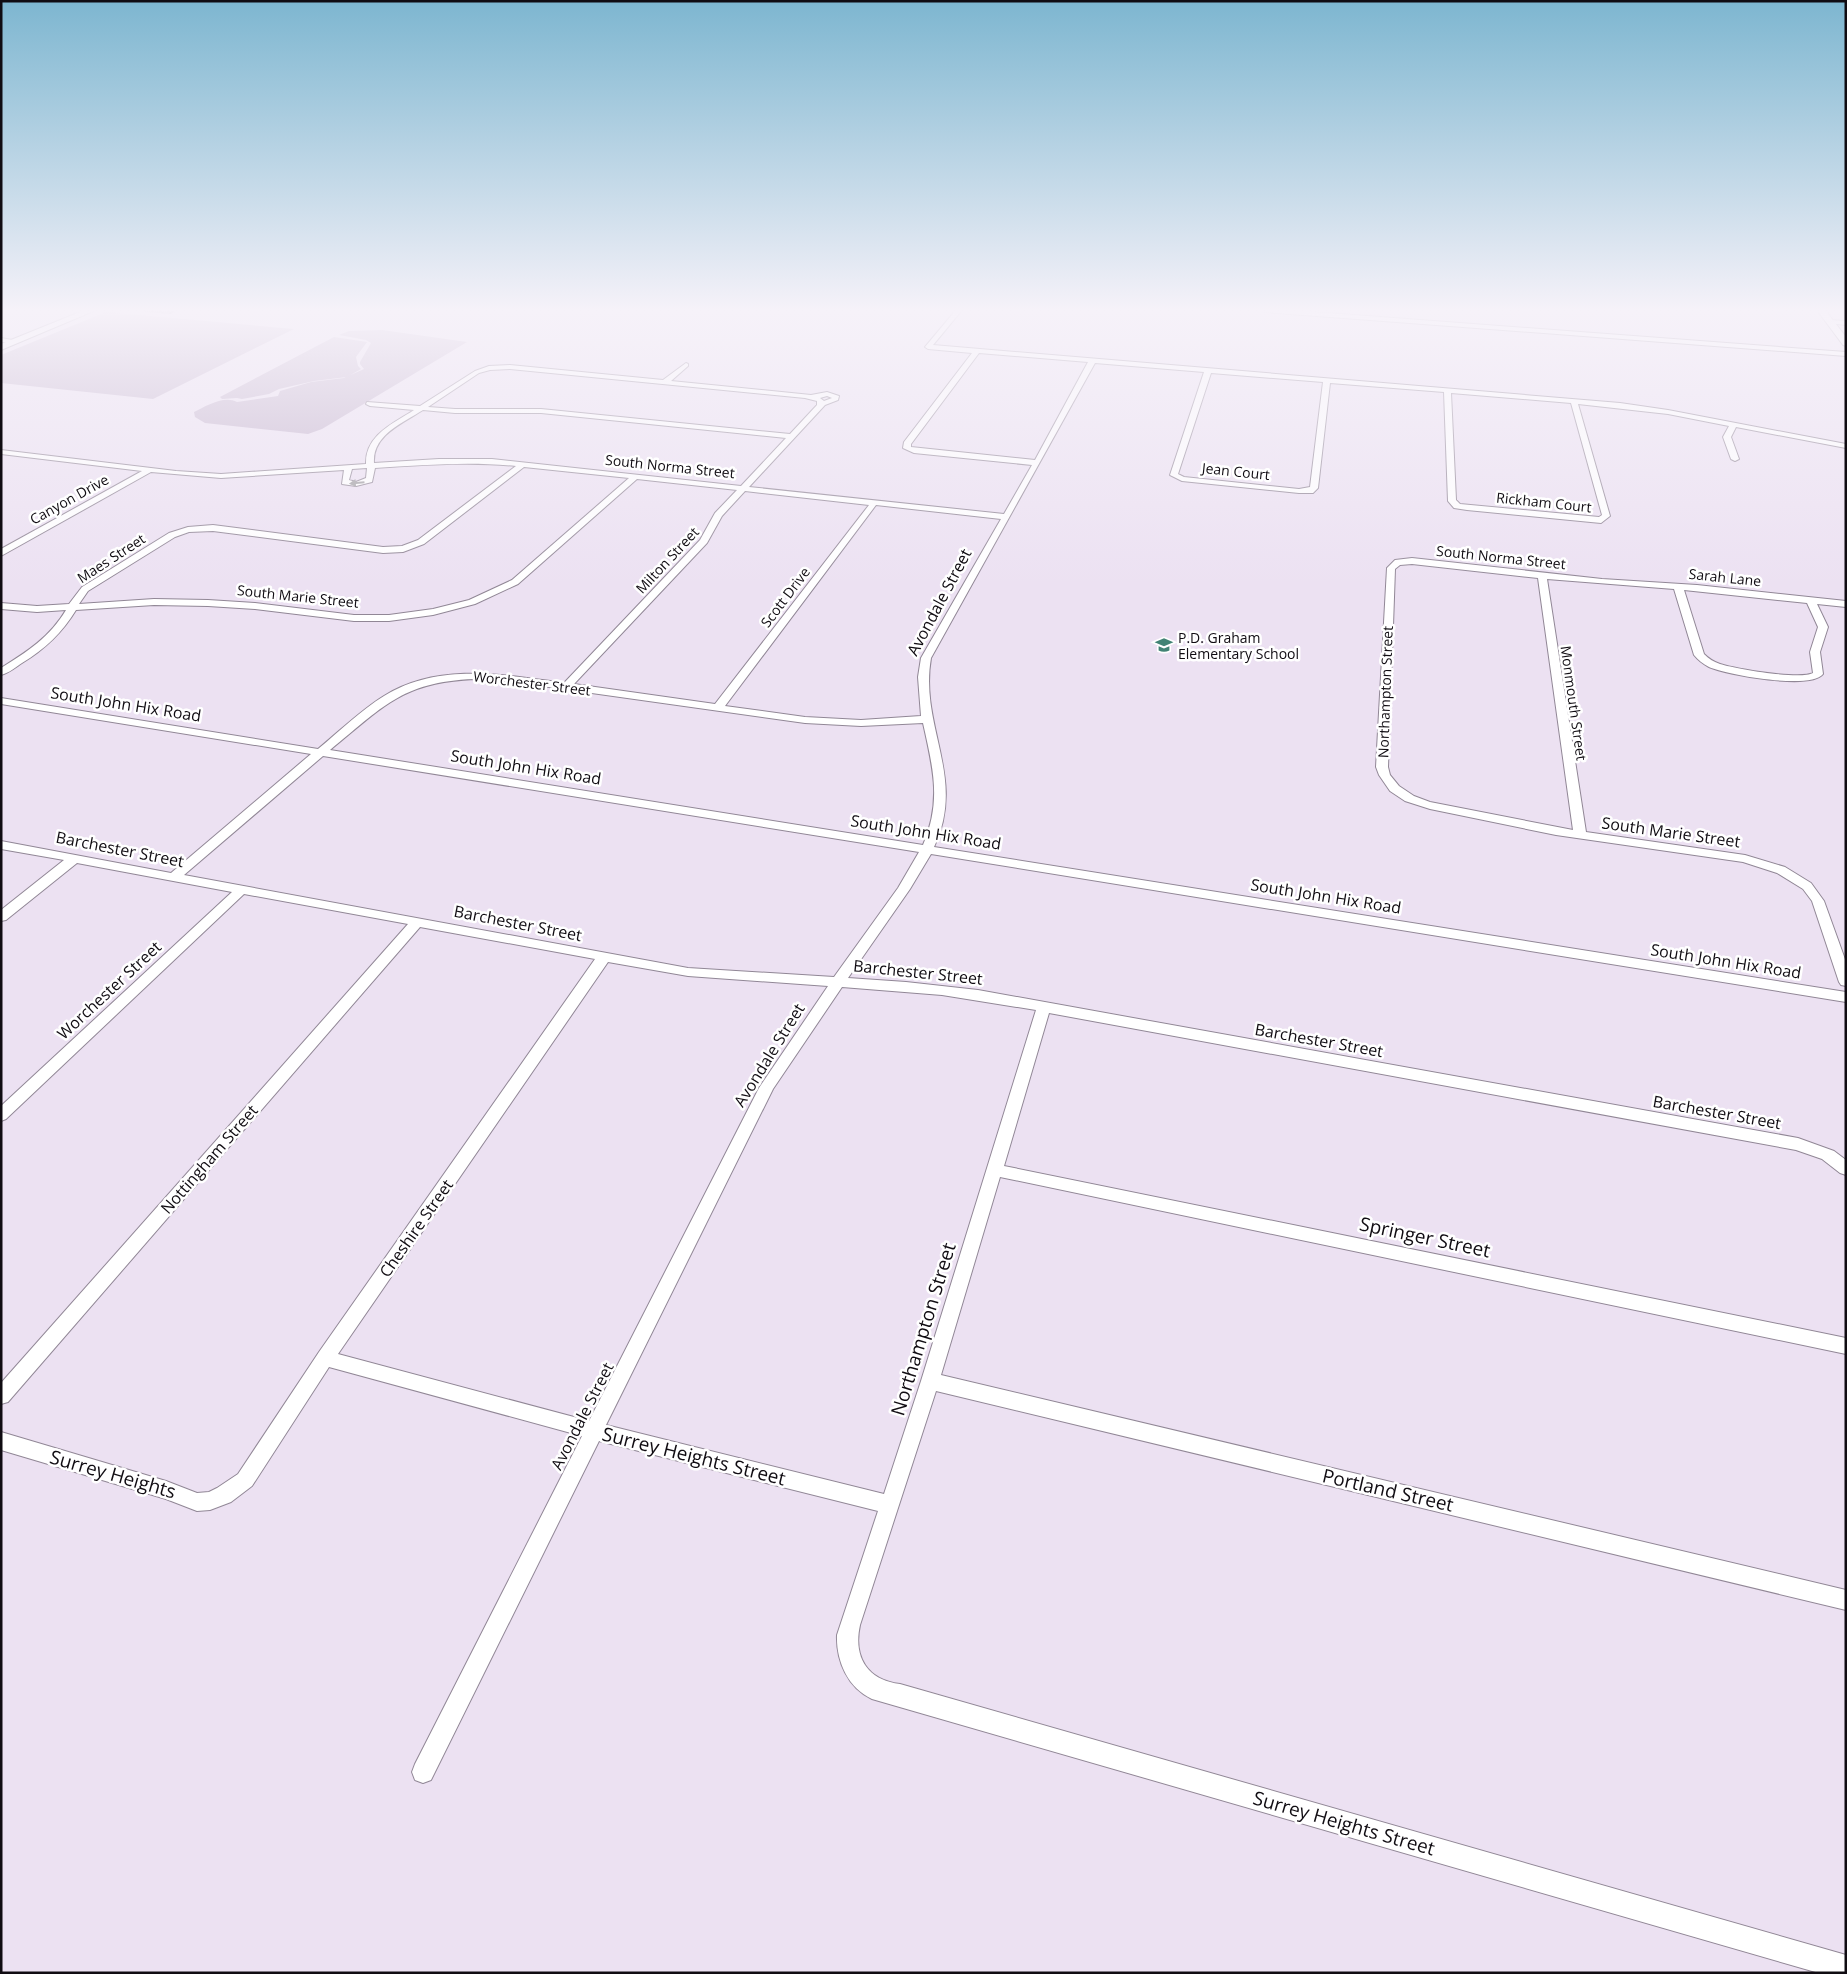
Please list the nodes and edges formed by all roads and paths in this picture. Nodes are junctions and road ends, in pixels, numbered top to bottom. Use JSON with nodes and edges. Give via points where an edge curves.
{"nodes":[{"id":1,"x":431,"y":402,"type":"edge"},
{"id":2,"x":816,"y":402,"type":"edge"},
{"id":3,"x":938,"y":402,"type":"edge"},
{"id":4,"x":1070,"y":402,"type":"edge"},
{"id":5,"x":1197,"y":402,"type":"edge"},
{"id":6,"x":1324,"y":402,"type":"edge"},
{"id":7,"x":1448,"y":402,"type":"edge"},
{"id":8,"x":1574,"y":402,"type":"edge"},
{"id":9,"x":1586,"y":402,"type":"edge"},
{"id":10,"x":370,"y":404,"type":"dead end"},
{"id":11,"x":420,"y":409,"type":"junction"},
{"id":12,"x":1733,"y":425,"type":"junction"},
{"id":13,"x":792,"y":436,"type":"junction"},
{"id":14,"x":1846,"y":446,"type":"edge"},
{"id":15,"x":1,"y":452,"type":"edge"},
{"id":16,"x":1735,"y":459,"type":"dead end"},
{"id":17,"x":1037,"y":463,"type":"junction"},
{"id":18,"x":523,"y":464,"type":"junction"},
{"id":19,"x":372,"y":466,"type":"junction"},
{"id":20,"x":348,"y":468,"type":"junction"},
{"id":21,"x":150,"y":470,"type":"junction"},
{"id":22,"x":636,"y":476,"type":"junction"},
{"id":23,"x":743,"y":488,"type":"junction"},
{"id":24,"x":874,"y":503,"type":"junction"},
{"id":25,"x":1006,"y":517,"type":"junction"},
{"id":26,"x":1,"y":552,"type":"edge"},
{"id":27,"x":1398,"y":562,"type":"joint"},
{"id":28,"x":1542,"y":576,"type":"junction"},
{"id":29,"x":1602,"y":582,"type":"joint"},
{"id":30,"x":1678,"y":586,"type":"junction"},
{"id":31,"x":1811,"y":600,"type":"junction"},
{"id":32,"x":1846,"y":604,"type":"edge"},
{"id":33,"x":1,"y":606,"type":"edge"},
{"id":34,"x":71,"y":608,"type":"junction"},
{"id":35,"x":1,"y":672,"type":"edge"},
{"id":36,"x":566,"y":686,"type":"junction"},
{"id":37,"x":1,"y":701,"type":"edge"},
{"id":38,"x":718,"y":708,"type":"junction"},
{"id":39,"x":928,"y":719,"type":"junction"},
{"id":40,"x":320,"y":751,"type":"junction"},
{"id":41,"x":1423,"y":804,"type":"joint"},
{"id":42,"x":1580,"y":835,"type":"junction"},
{"id":43,"x":1,"y":845,"type":"edge"},
{"id":44,"x":927,"y":848,"type":"junction"},
{"id":45,"x":74,"y":858,"type":"junction"},
{"id":46,"x":174,"y":877,"type":"junction"},
{"id":47,"x":241,"y":890,"type":"junction"},
{"id":48,"x":1,"y":917,"type":"edge"},
{"id":49,"x":417,"y":922,"type":"junction"},
{"id":50,"x":604,"y":957,"type":"junction"},
{"id":51,"x":839,"y":982,"type":"junction"},
{"id":52,"x":1846,"y":982,"type":"edge"},
{"id":53,"x":1846,"y":997,"type":"edge"},
{"id":54,"x":1044,"y":1007,"type":"junction"},
{"id":55,"x":1,"y":1115,"type":"edge"},
{"id":56,"x":1846,"y":1169,"type":"edge"},
{"id":57,"x":995,"y":1170,"type":"junction"},
{"id":58,"x":1846,"y":1346,"type":"edge"},
{"id":59,"x":325,"y":1358,"type":"junction"},
{"id":60,"x":930,"y":1381,"type":"junction"},
{"id":61,"x":1,"y":1396,"type":"edge"},
{"id":62,"x":594,"y":1431,"type":"junction"},
{"id":63,"x":1,"y":1441,"type":"edge"},
{"id":64,"x":224,"y":1495,"type":"joint"},
{"id":65,"x":890,"y":1505,"type":"junction"},
{"id":66,"x":1846,"y":1600,"type":"edge"},
{"id":67,"x":852,"y":1663,"type":"joint"},
{"id":68,"x":423,"y":1772,"type":"dead end"},
{"id":69,"x":1846,"y":1968,"type":"edge"}],
"edges":[{"from":1,"to":11,"type":"street"},
{"from":2,"to":13,"type":"street","name":"Milton Street"},
{"from":3,"to":17,"type":"street","via":[[906,448]]},
{"from":4,"to":17,"type":"street","name":"Avondale Street"},
{"from":5,"to":6,"type":"street","name":"Jean Court","via":[[1174,473],[1179,478],[1310,491],[1314,488]]},
{"from":7,"to":8,"type":"street","name":"Rickham Court","via":[[1452,501],[1462,508],[1601,520],[1606,516]]},
{"from":9,"to":12,"type":"street","via":[[1636,407]]},
{"from":10,"to":11,"type":"street"},
{"from":11,"to":13,"type":"street","via":[[541,411]]},
{"from":11,"to":19,"type":"street","via":[[378,438],[372,450]]},
{"from":12,"to":14,"type":"street"},
{"from":12,"to":16,"type":"street","via":[[1726,437]]},
{"from":13,"to":23,"type":"street","name":"Milton Street"},
{"from":15,"to":21,"type":"street","name":"South Norma Street"},
{"from":17,"to":25,"type":"street","name":"Avondale Street"},
{"from":18,"to":19,"type":"street","name":"South Norma Street","via":[[455,460]]},
{"from":18,"to":22,"type":"street","name":"South Norma Street"},
{"from":18,"to":34,"type":"street","name":"Maes Street","via":[[417,544],[390,550],[206,528],[176,534],[92,584]]},
{"from":19,"to":20,"type":"street","name":"South Norma Street"},
{"from":19,"to":20,"type":"street","one_way":true,"via":[[370,478],[356,484],[344,482]]},
{"from":20,"to":21,"type":"street","name":"South Norma Street","via":[[221,476]]},
{"from":21,"to":26,"type":"street","name":"Canyon Drive"},
{"from":22,"to":23,"type":"street","name":"South Norma Street"},
{"from":22,"to":34,"type":"street","name":"South Marie Street","via":[[522,577],[490,595],[450,608],[411,615],[360,618],[208,602]]},
{"from":23,"to":24,"type":"street","name":"South Norma Street"},
{"from":23,"to":36,"type":"street","name":"Milton Street","via":[[718,515],[704,541]]},
{"from":24,"to":25,"type":"street","name":"South Norma Street"},
{"from":24,"to":38,"type":"street","name":"Scott Drive"},
{"from":25,"to":39,"type":"street","name":"Avondale Street","via":[[926,658],[922,682]]},
{"from":27,"to":28,"type":"street","name":"South Norma Street"},
{"from":27,"to":41,"type":"street","name":"Northampton Street","via":[[1391,568],[1382,767],[1386,780],[1409,798]]},
{"from":28,"to":29,"type":"street","name":"South Norma Street"},
{"from":28,"to":42,"type":"street","name":"Monmouth Street"},
{"from":29,"to":30,"type":"street","name":"Sarah Lane"},
{"from":30,"to":31,"type":"street","name":"Sarah Lane"},
{"from":30,"to":31,"type":"street","via":[[1703,659],[1728,670],[1797,679],[1818,674],[1815,652],[1823,626]]},
{"from":31,"to":32,"type":"street","name":"Sarah Lane"},
{"from":33,"to":34,"type":"street","name":"South Marie Street"},
{"from":34,"to":35,"type":"street","name":"Maes Street","via":[[45,643]]},
{"from":36,"to":38,"type":"street","name":"Worchester Street"},
{"from":36,"to":40,"type":"street","name":"Worchester Street","via":[[484,676],[452,677],[418,684],[377,704]]},
{"from":37,"to":40,"type":"street","name":"South John Hix Road"},
{"from":38,"to":39,"type":"street","name":"Worchester Street","via":[[824,722]]},
{"from":39,"to":44,"type":"street","name":"Avondale Street","via":[[941,791],[938,817]]},
{"from":40,"to":44,"type":"street","name":"South John Hix Road"},
{"from":40,"to":46,"type":"street","name":"Worchester Street"},
{"from":41,"to":42,"type":"street","name":"South Marie Street"},
{"from":42,"to":52,"type":"street","name":"South Marie Street","via":[[1745,859],[1790,875],[1807,886],[1818,901]]},
{"from":43,"to":45,"type":"street","name":"Barchester Street"},
{"from":44,"to":51,"type":"street","name":"Avondale Street","via":[[906,886]]},
{"from":44,"to":53,"type":"street","name":"South John Hix Road"},
{"from":45,"to":46,"type":"street","name":"Barchester Street"},
{"from":45,"to":48,"type":"street"},
{"from":46,"to":47,"type":"street","name":"Barchester Street"},
{"from":47,"to":49,"type":"street","name":"Barchester Street"},
{"from":47,"to":55,"type":"street","name":"Worchester Street"},
{"from":49,"to":50,"type":"street","name":"Barchester Street"},
{"from":49,"to":61,"type":"street","name":"Nottingham Street"},
{"from":50,"to":51,"type":"street","name":"Barchester Street","via":[[703,974]]},
{"from":50,"to":59,"type":"street","name":"Cheshire Street"},
{"from":51,"to":54,"type":"street","name":"Barchester Street","via":[[948,990]]},
{"from":51,"to":62,"type":"street","name":"Avondale Street","via":[[796,1040],[766,1088]]},
{"from":54,"to":56,"type":"street","name":"Barchester Street","via":[[1798,1144],[1828,1155]]},
{"from":54,"to":57,"type":"street","name":"Northampton Street"},
{"from":57,"to":58,"type":"street","name":"Springer Street"},
{"from":57,"to":60,"type":"street","name":"Northampton Street"},
{"from":59,"to":62,"type":"street","name":"Surrey Heights Street"},
{"from":59,"to":64,"type":"street","name":"Cheshire Street","via":[[245,1480]]},
{"from":60,"to":65,"type":"street","name":"Northampton Street"},
{"from":60,"to":66,"type":"street","name":"Portland Street"},
{"from":62,"to":65,"type":"street","name":"Surrey Heights Street"},
{"from":62,"to":68,"type":"street","name":"Avondale Street"},
{"from":63,"to":64,"type":"street","name":"Surrey Heights","via":[[197,1502]]},
{"from":65,"to":67,"type":"street","name":"Northampton Street","via":[[848,1628],[847,1648]]},
{"from":67,"to":69,"type":"street","name":"Surrey Heights Street","via":[[864,1680],[884,1693]]}]}
